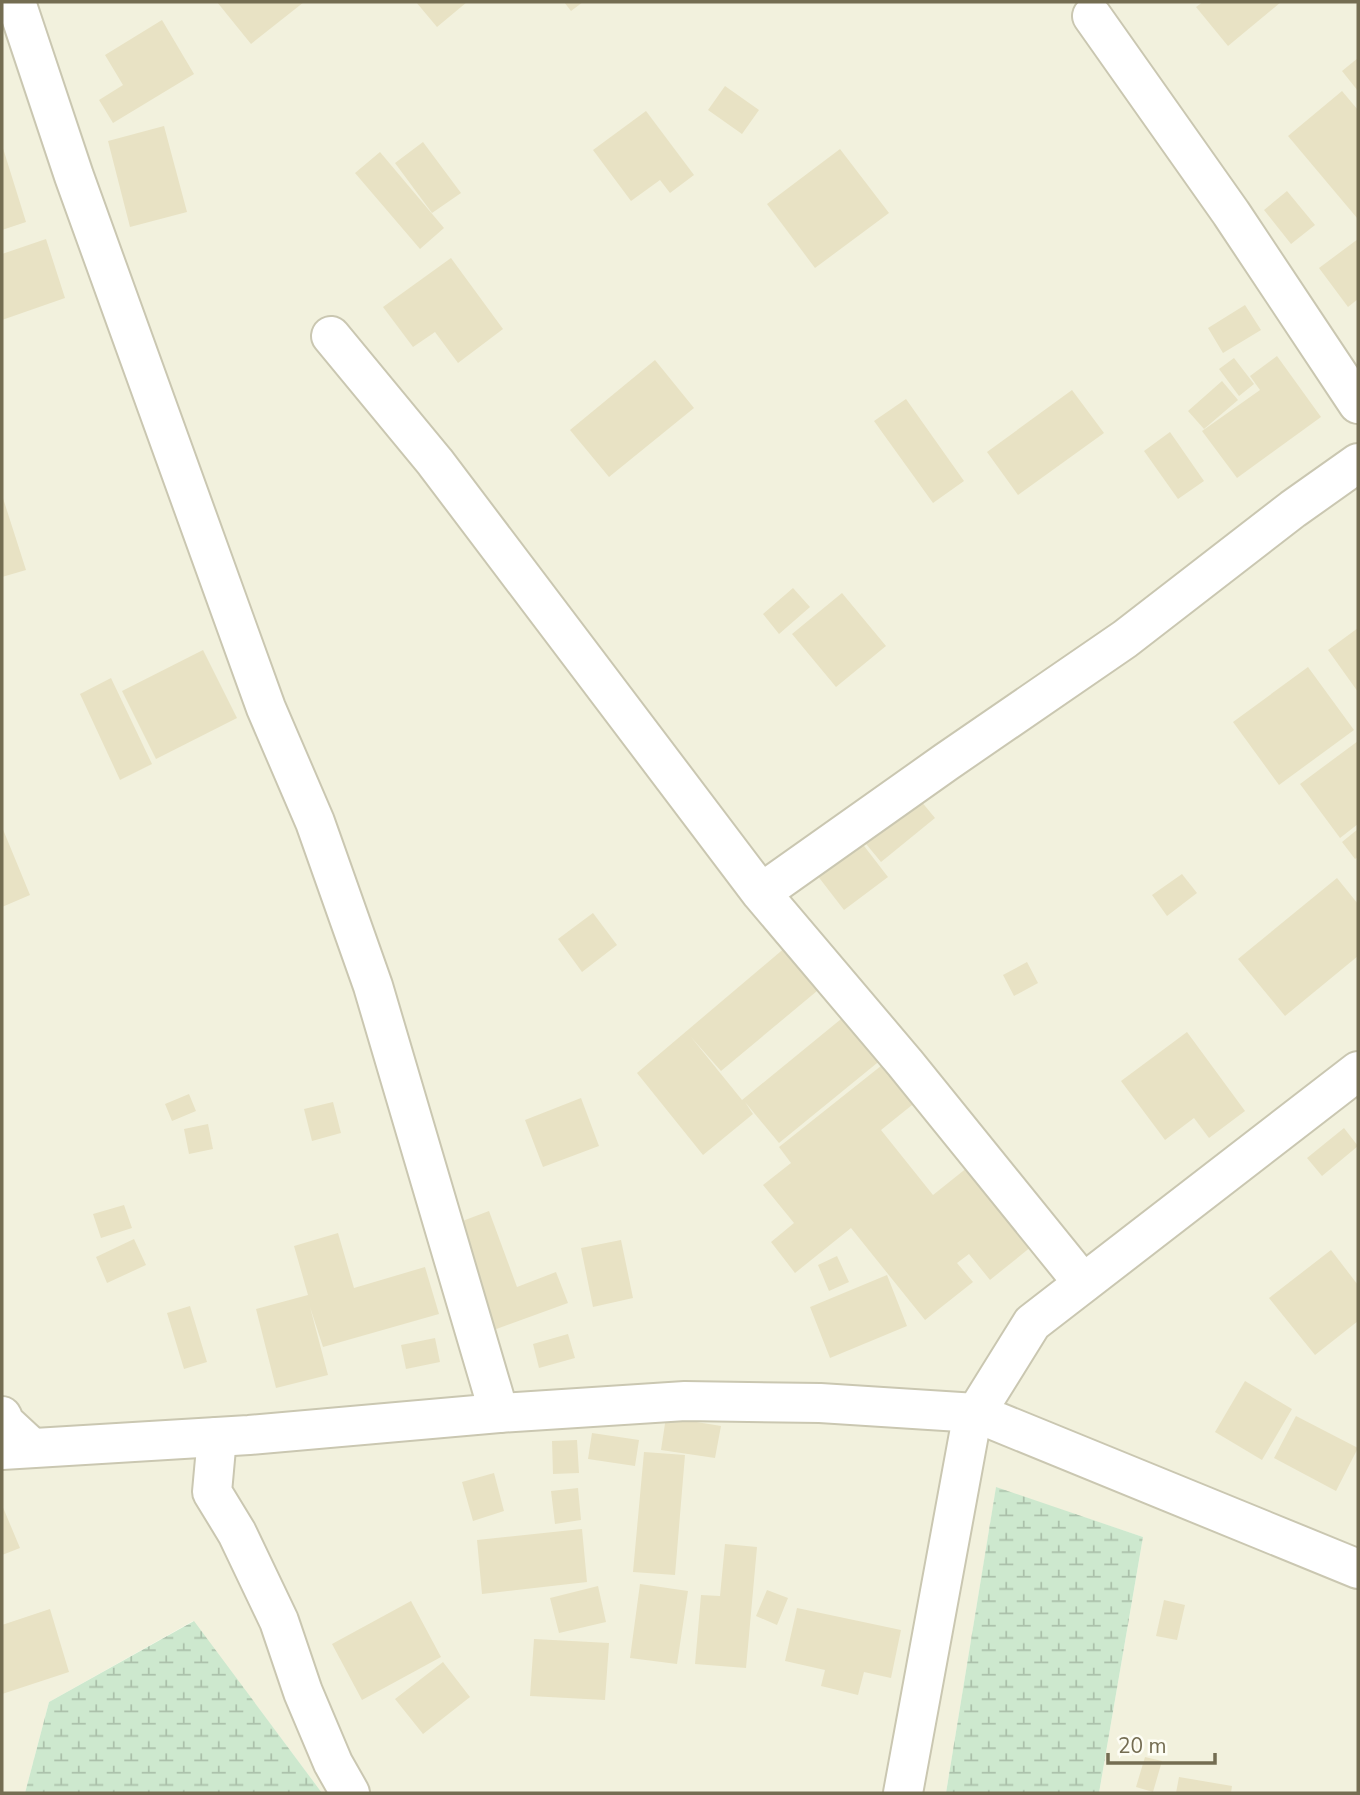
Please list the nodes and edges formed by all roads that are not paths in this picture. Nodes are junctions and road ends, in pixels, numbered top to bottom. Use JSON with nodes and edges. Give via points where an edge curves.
{"nodes":[{"id":1,"x":16,"y":2,"type":"edge"},
{"id":2,"x":1092,"y":16,"type":"dead end"},
{"id":3,"x":331,"y":336,"type":"dead end"},
{"id":4,"x":1358,"y":404,"type":"edge"},
{"id":5,"x":1358,"y":463,"type":"edge"},
{"id":6,"x":761,"y":893,"type":"junction"},
{"id":7,"x":1358,"y":1071,"type":"edge"},
{"id":8,"x":1083,"y":1283,"type":"junction"},
{"id":9,"x":499,"y":1413,"type":"junction"},
{"id":10,"x":976,"y":1413,"type":"junction"},
{"id":11,"x":2,"y":1416,"type":"edge"},
{"id":12,"x":217,"y":1437,"type":"junction"},
{"id":13,"x":17,"y":1449,"type":"edge"},
{"id":14,"x":1358,"y":1569,"type":"edge"},
{"id":15,"x":350,"y":1793,"type":"edge"},
{"id":16,"x":903,"y":1793,"type":"edge"}],
"edges":[{"from":1,"to":9,"type":"street","via":[[266,708],[315,822],[373,986]]},
{"from":2,"to":4,"type":"street"},
{"from":3,"to":6,"type":"street","via":[[435,462]]},
{"from":5,"to":6,"type":"street","via":[[1125,639]]},
{"from":6,"to":8,"type":"street"},
{"from":7,"to":8,"type":"street"},
{"from":8,"to":10,"type":"street","via":[[1031,1323]]},
{"from":9,"to":10,"type":"street","via":[[685,1401],[820,1403]]},
{"from":9,"to":12,"type":"street"},
{"from":10,"to":14,"type":"street"},
{"from":10,"to":16,"type":"street"},
{"from":11,"to":13,"type":"street"},
{"from":12,"to":13,"type":"street"},
{"from":12,"to":15,"type":"street","via":[[212,1492],[279,1621],[303,1692]]}]}
